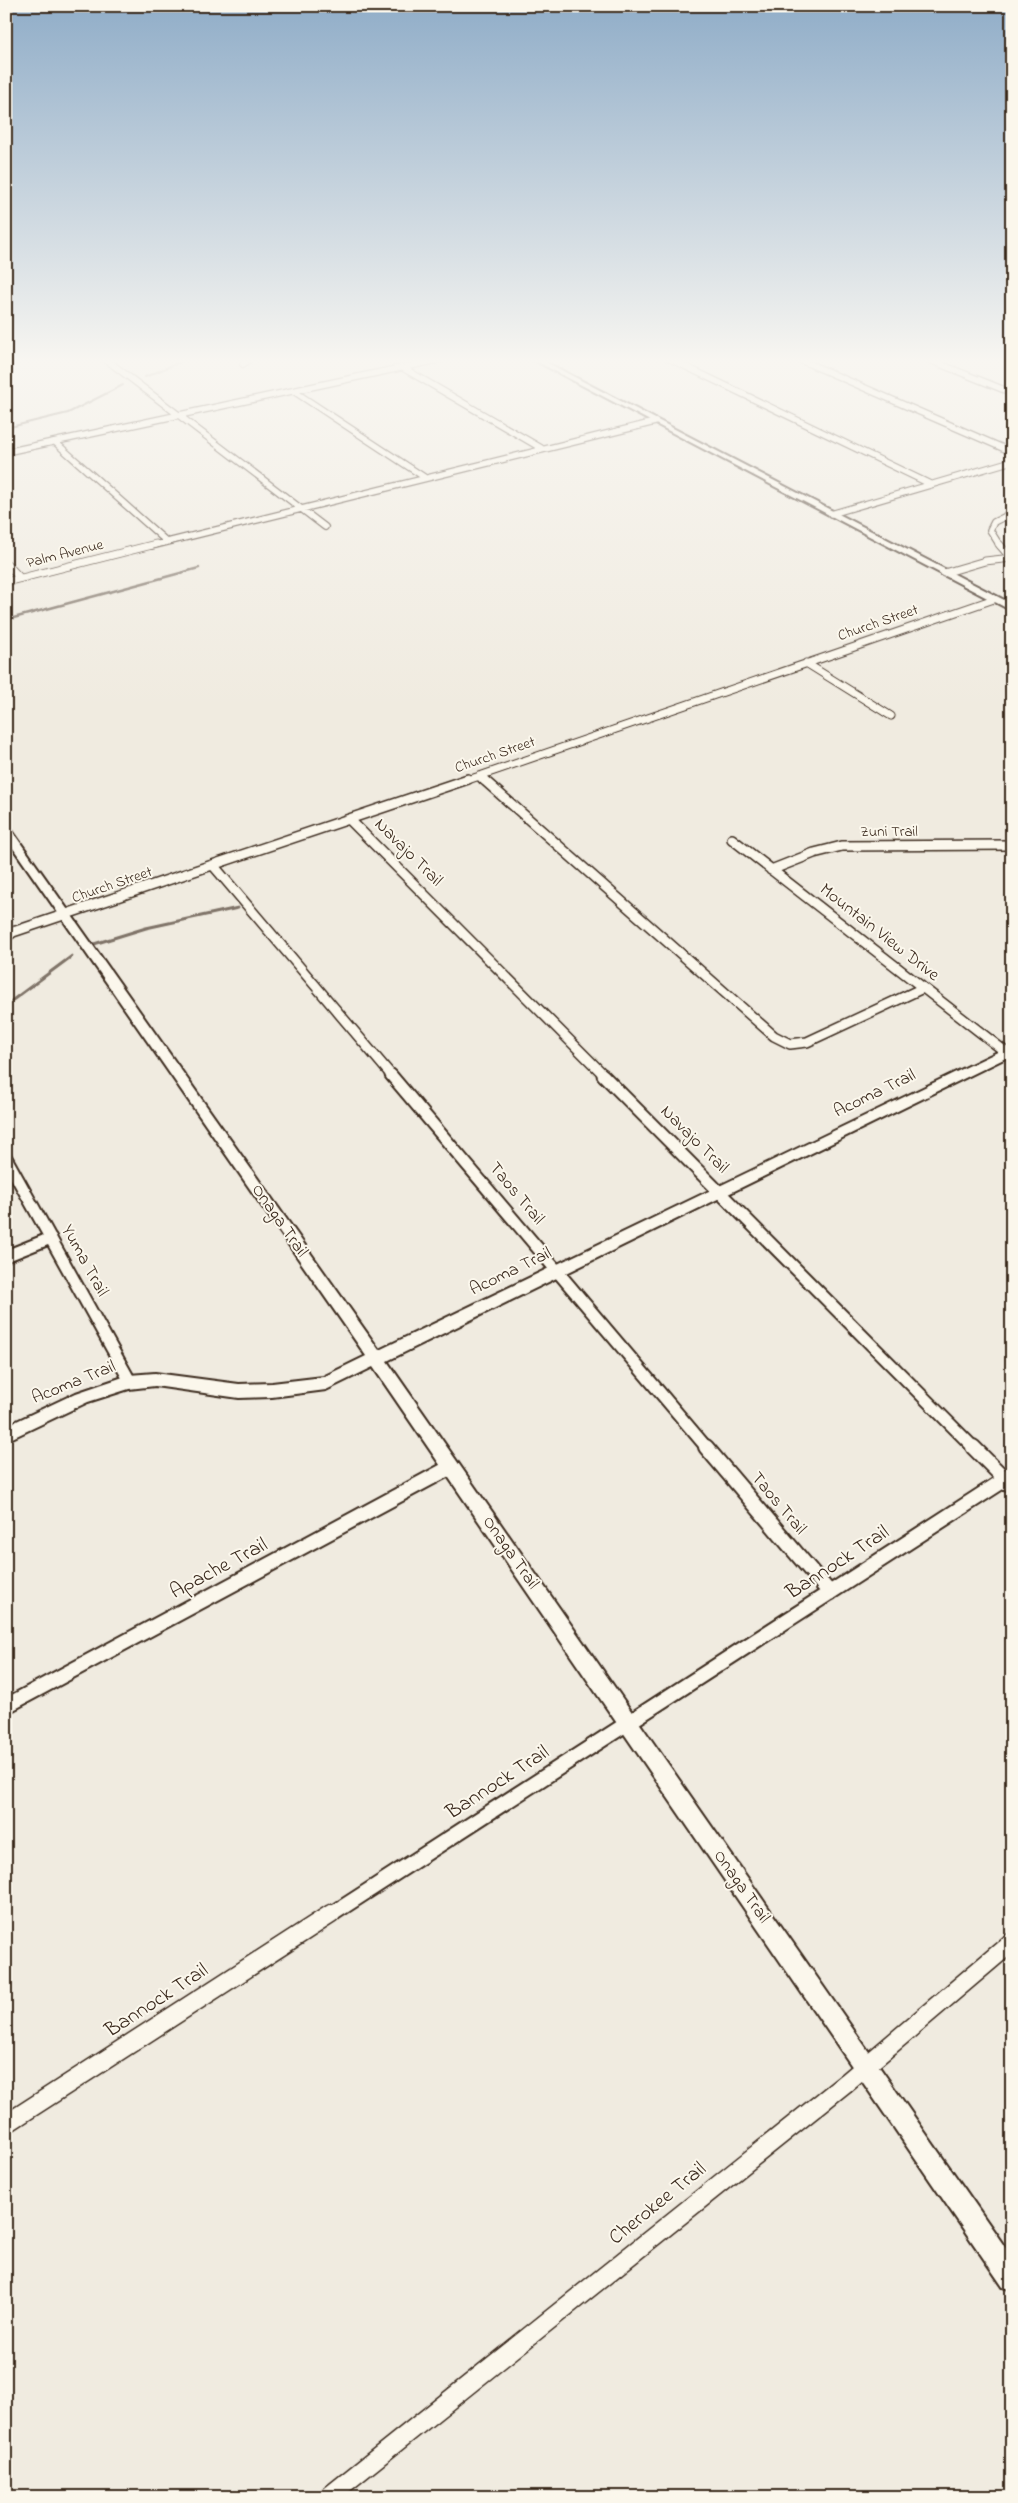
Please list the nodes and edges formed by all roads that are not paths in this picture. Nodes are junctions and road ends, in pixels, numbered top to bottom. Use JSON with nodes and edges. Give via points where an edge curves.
{"nodes":[{"id":1,"x":92,"y":475,"type":"edge"},
{"id":2,"x":257,"y":475,"type":"edge"},
{"id":3,"x":429,"y":475,"type":"edge"},
{"id":4,"x":756,"y":475,"type":"edge"},
{"id":5,"x":911,"y":475,"type":"edge"},
{"id":6,"x":963,"y":475,"type":"edge"},
{"id":7,"x":424,"y":476,"type":"joint"},
{"id":8,"x":930,"y":484,"type":"junction"},
{"id":9,"x":300,"y":508,"type":"junction"},
{"id":10,"x":1012,"y":513,"type":"edge"},
{"id":11,"x":831,"y":514,"type":"junction"},
{"id":12,"x":326,"y":527,"type":"dead end"},
{"id":13,"x":166,"y":541,"type":"junction"},
{"id":14,"x":1011,"y":558,"type":"edge"},
{"id":15,"x":6,"y":563,"type":"edge"},
{"id":16,"x":944,"y":573,"type":"junction"},
{"id":17,"x":20,"y":578,"type":"junction"},
{"id":18,"x":6,"y":582,"type":"edge"},
{"id":19,"x":994,"y":599,"type":"junction"},
{"id":20,"x":1012,"y":608,"type":"edge"},
{"id":21,"x":806,"y":663,"type":"junction"},
{"id":22,"x":891,"y":716,"type":"dead end"},
{"id":23,"x":479,"y":776,"type":"junction"},
{"id":24,"x":350,"y":820,"type":"junction"},
{"id":25,"x":6,"y":830,"type":"edge"},
{"id":26,"x":732,"y":839,"type":"dead end"},
{"id":27,"x":1012,"y":845,"type":"edge"},
{"id":28,"x":213,"y":865,"type":"junction"},
{"id":29,"x":771,"y":870,"type":"junction"},
{"id":30,"x":64,"y":915,"type":"junction"},
{"id":31,"x":6,"y":937,"type":"edge"},
{"id":32,"x":923,"y":988,"type":"junction"},
{"id":33,"x":1010,"y":1053,"type":"edge"},
{"id":34,"x":6,"y":1158,"type":"edge"},
{"id":35,"x":720,"y":1192,"type":"junction"},
{"id":36,"x":51,"y":1238,"type":"junction"},
{"id":37,"x":6,"y":1256,"type":"edge"},
{"id":38,"x":558,"y":1271,"type":"junction"},
{"id":39,"x":377,"y":1360,"type":"junction"},
{"id":40,"x":130,"y":1381,"type":"junction"},
{"id":41,"x":6,"y":1434,"type":"edge"},
{"id":42,"x":451,"y":1467,"type":"junction"},
{"id":43,"x":1010,"y":1481,"type":"edge"},
{"id":44,"x":830,"y":1593,"type":"junction"},
{"id":45,"x":6,"y":1706,"type":"edge"},
{"id":46,"x":628,"y":1724,"type":"junction"},
{"id":47,"x":1012,"y":1942,"type":"edge"},
{"id":48,"x":865,"y":2067,"type":"junction"},
{"id":49,"x":6,"y":2124,"type":"edge"},
{"id":50,"x":1012,"y":2278,"type":"edge"},
{"id":51,"x":328,"y":2497,"type":"edge"}],
"edges":[{"from":1,"to":13,"type":"street"},
{"from":2,"to":9,"type":"street"},
{"from":3,"to":7,"type":"street","name":"Palm Avenue"},
{"from":4,"to":11,"type":"street"},
{"from":5,"to":8,"type":"street"},
{"from":6,"to":8,"type":"street"},
{"from":7,"to":9,"type":"street","name":"Palm Avenue"},
{"from":8,"to":11,"type":"street"},
{"from":9,"to":12,"type":"street"},
{"from":9,"to":13,"type":"street","name":"Palm Avenue"},
{"from":10,"to":14,"type":"street","via":[[994,522],[990,530]]},
{"from":11,"to":16,"type":"street"},
{"from":13,"to":17,"type":"street","name":"Palm Avenue"},
{"from":14,"to":16,"type":"street","via":[[985,561]]},
{"from":15,"to":17,"type":"street"},
{"from":16,"to":19,"type":"street"},
{"from":17,"to":18,"type":"street","name":"Palm Avenue"},
{"from":19,"to":20,"type":"street"},
{"from":19,"to":21,"type":"street","name":"Church Street"},
{"from":21,"to":22,"type":"street"},
{"from":21,"to":23,"type":"street","name":"Church Street"},
{"from":23,"to":24,"type":"street","name":"Church Street"},
{"from":23,"to":32,"type":"street","via":[[774,1036],[790,1044],[807,1042]]},
{"from":24,"to":28,"type":"street","name":"Church Street"},
{"from":24,"to":35,"type":"street","name":"Navajo Trail"},
{"from":25,"to":30,"type":"street","name":"Onaga Trail"},
{"from":26,"to":29,"type":"street","name":"Mountain View Drive"},
{"from":27,"to":29,"type":"street","name":"Zuni Trail","via":[[842,846]]},
{"from":28,"to":30,"type":"street","name":"Church Street"},
{"from":28,"to":38,"type":"street","name":"Taos Trail"},
{"from":29,"to":32,"type":"street","name":"Mountain View Drive"},
{"from":30,"to":31,"type":"street","name":"Church Street"},
{"from":30,"to":39,"type":"street","name":"Onaga Trail"},
{"from":32,"to":33,"type":"street","name":"Mountain View Drive"},
{"from":33,"to":35,"type":"street","name":"Acoma Trail"},
{"from":34,"to":36,"type":"street","name":"Yuma Trail"},
{"from":35,"to":38,"type":"street","name":"Acoma Trail"},
{"from":35,"to":43,"type":"street","name":"Navajo Trail"},
{"from":36,"to":37,"type":"street"},
{"from":36,"to":40,"type":"street","name":"Yuma Trail"},
{"from":38,"to":39,"type":"street","name":"Acoma Trail"},
{"from":38,"to":44,"type":"street","name":"Taos Trail"},
{"from":39,"to":40,"type":"street","name":"Acoma Trail","via":[[326,1382],[285,1391],[238,1391],[172,1381]]},
{"from":39,"to":42,"type":"street","name":"Onaga Trail"},
{"from":40,"to":41,"type":"street","name":"Acoma Trail","via":[[82,1398]]},
{"from":42,"to":45,"type":"street","name":"Apache Trail"},
{"from":42,"to":46,"type":"street","name":"Onaga Trail"},
{"from":43,"to":44,"type":"street","name":"Bannock Trail"},
{"from":44,"to":46,"type":"street","name":"Bannock Trail"},
{"from":46,"to":48,"type":"street","name":"Onaga Trail"},
{"from":46,"to":49,"type":"street","name":"Bannock Trail"},
{"from":47,"to":48,"type":"street","name":"Cherokee Trail"},
{"from":48,"to":50,"type":"street","name":"Onaga Trail"},
{"from":48,"to":51,"type":"street","name":"Cherokee Trail"}]}
